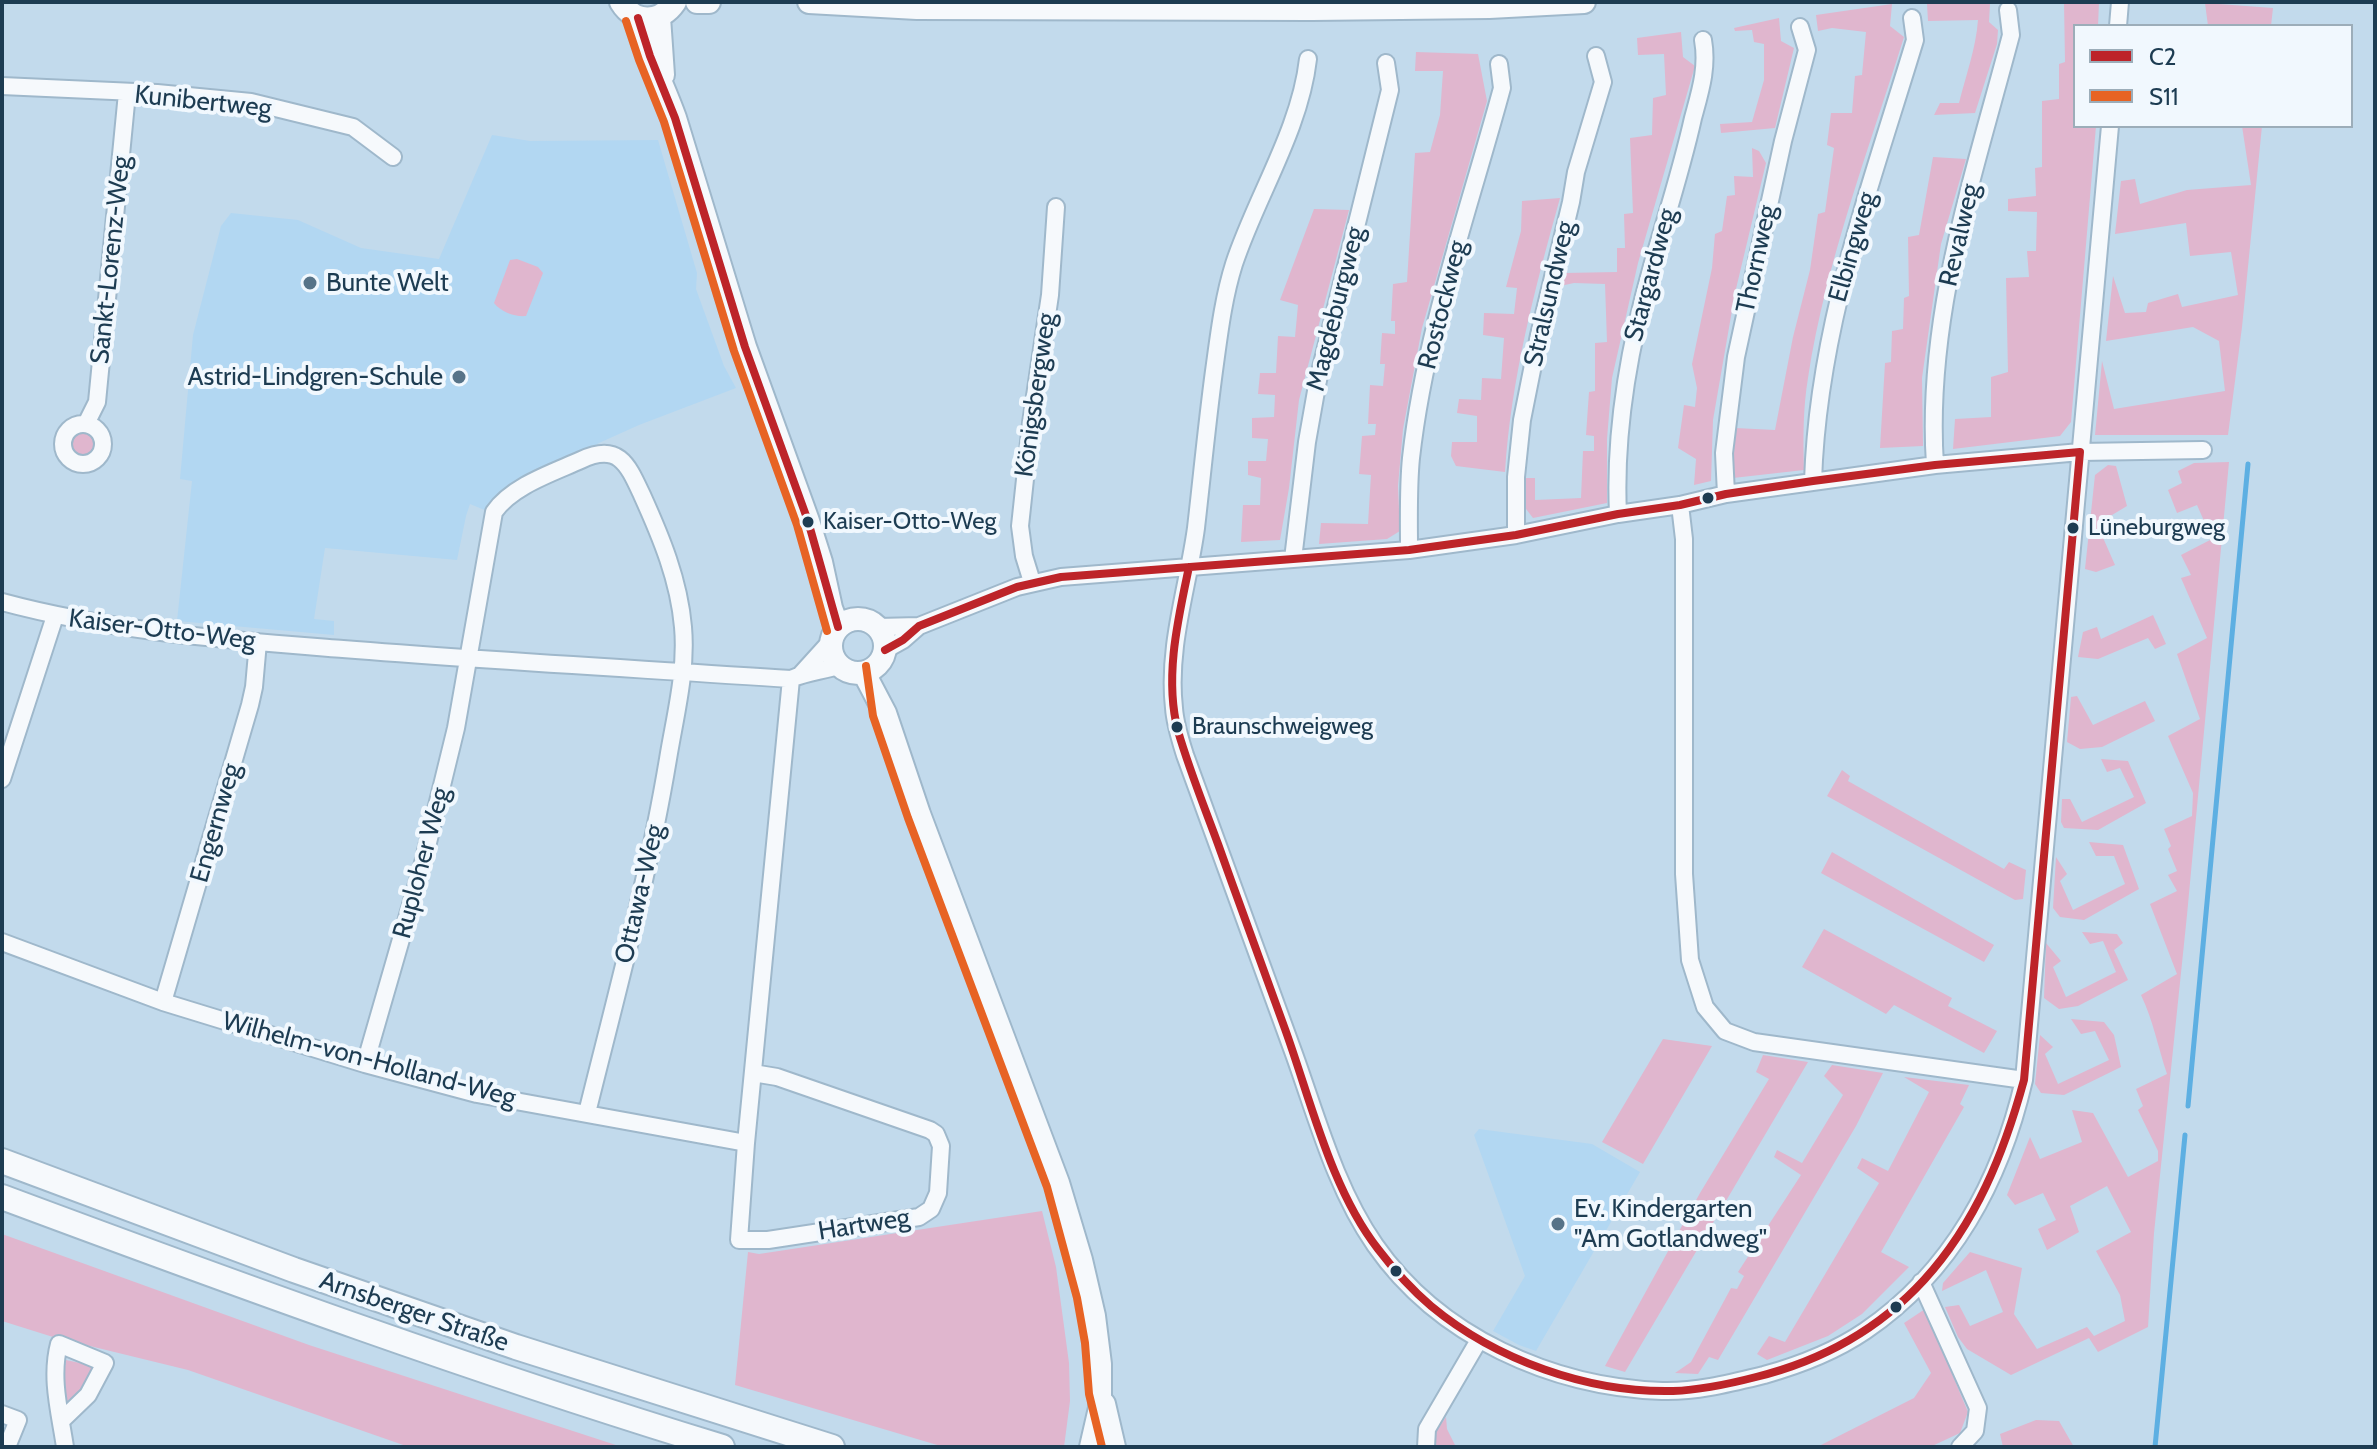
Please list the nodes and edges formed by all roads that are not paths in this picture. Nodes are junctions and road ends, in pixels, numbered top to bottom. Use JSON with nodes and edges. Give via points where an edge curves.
{"nodes":[{"id":1,"x":621,"y":2,"type":"edge"},
{"id":2,"x":697,"y":2,"type":"edge"},
{"id":3,"x":709,"y":2,"type":"edge"},
{"id":4,"x":809,"y":2,"type":"edge"},
{"id":5,"x":1584,"y":2,"type":"edge"},
{"id":6,"x":2120,"y":2,"type":"edge"},
{"id":7,"x":1242,"y":5,"type":"edge"},
{"id":8,"x":1489,"y":5,"type":"edge"},
{"id":9,"x":2008,"y":10,"type":"dead end"},
{"id":10,"x":657,"y":12,"type":"edge"},
{"id":11,"x":1912,"y":18,"type":"dead end"},
{"id":12,"x":2118,"y":24,"type":"edge"},
{"id":13,"x":1800,"y":27,"type":"dead end"},
{"id":14,"x":1703,"y":40,"type":"dead end"},
{"id":15,"x":1596,"y":56,"type":"dead end"},
{"id":16,"x":1308,"y":59,"type":"dead end"},
{"id":17,"x":1386,"y":63,"type":"dead end"},
{"id":18,"x":1499,"y":64,"type":"dead end"},
{"id":19,"x":2,"y":86,"type":"edge"},
{"id":20,"x":127,"y":93,"type":"junction"},
{"id":21,"x":2110,"y":128,"type":"edge"},
{"id":22,"x":393,"y":157,"type":"dead end"},
{"id":23,"x":1056,"y":207,"type":"dead end"},
{"id":24,"x":86,"y":424,"type":"dead end"},
{"id":25,"x":2203,"y":450,"type":"dead end"},
{"id":26,"x":2080,"y":452,"type":"junction"},
{"id":27,"x":1935,"y":465,"type":"junction"},
{"id":28,"x":1813,"y":481,"type":"junction"},
{"id":29,"x":1726,"y":494,"type":"junction"},
{"id":30,"x":1680,"y":505,"type":"junction"},
{"id":31,"x":1618,"y":514,"type":"junction"},
{"id":32,"x":1516,"y":535,"type":"junction"},
{"id":33,"x":1409,"y":550,"type":"junction"},
{"id":34,"x":1293,"y":559,"type":"junction"},
{"id":35,"x":1189,"y":567,"type":"junction"},
{"id":36,"x":1032,"y":582,"type":"junction"},
{"id":37,"x":2,"y":602,"type":"edge"},
{"id":38,"x":55,"y":616,"type":"junction"},
{"id":39,"x":919,"y":626,"type":"junction"},
{"id":40,"x":878,"y":627,"type":"junction"},
{"id":41,"x":841,"y":629,"type":"junction"},
{"id":42,"x":258,"y":642,"type":"junction"},
{"id":43,"x":467,"y":659,"type":"junction"},
{"id":44,"x":876,"y":662,"type":"junction"},
{"id":45,"x":838,"y":666,"type":"junction"},
{"id":46,"x":682,"y":672,"type":"junction"},
{"id":47,"x":796,"y":676,"type":"junction"},
{"id":48,"x":2,"y":779,"type":"edge"},
{"id":49,"x":2,"y":942,"type":"edge"},
{"id":50,"x":163,"y":1002,"type":"junction"},
{"id":51,"x":365,"y":1064,"type":"junction"},
{"id":52,"x":753,"y":1073,"type":"junction"},
{"id":53,"x":2024,"y":1080,"type":"junction"},
{"id":54,"x":587,"y":1113,"type":"junction"},
{"id":55,"x":746,"y":1143,"type":"junction"},
{"id":56,"x":2,"y":1161,"type":"edge"},
{"id":57,"x":2,"y":1197,"type":"edge"},
{"id":58,"x":1921,"y":1282,"type":"junction"},
{"id":59,"x":1479,"y":1340,"type":"junction"},
{"id":60,"x":1101,"y":1391,"type":"junction"},
{"id":61,"x":2,"y":1414,"type":"edge"},
{"id":62,"x":61,"y":1421,"type":"dead end"},
{"id":63,"x":7,"y":1447,"type":"edge"},
{"id":64,"x":65,"y":1447,"type":"edge"},
{"id":65,"x":722,"y":1447,"type":"edge"},
{"id":66,"x":832,"y":1447,"type":"edge"},
{"id":67,"x":1091,"y":1447,"type":"edge"},
{"id":68,"x":1114,"y":1447,"type":"edge"},
{"id":69,"x":1426,"y":1447,"type":"edge"},
{"id":70,"x":1960,"y":1447,"type":"edge"}],
"edges":[{"from":1,"to":10,"type":"main road","via":[[629,13]]},
{"from":2,"to":3,"type":"main road"},
{"from":4,"to":7,"type":"main road","via":[[917,8]]},
{"from":5,"to":8,"type":"main road"},
{"from":6,"to":12,"type":"street"},
{"from":7,"to":8,"type":"main road"},
{"from":9,"to":27,"type":"street","name":"Revalweg","via":[[2011,35],[1964,213],[1938,345]]},
{"from":10,"to":41,"type":"main road","via":[[645,47],[663,84]]},
{"from":11,"to":28,"type":"street","name":"Elbingweg","via":[[1915,40],[1832,321],[1816,416]]},
{"from":13,"to":29,"type":"street","name":"Thornweg","via":[[1807,50],[1736,357],[1724,453]]},
{"from":14,"to":31,"type":"street","name":"Stargardweg","via":[[1705,68],[1627,370],[1617,462]]},
{"from":15,"to":32,"type":"street","name":"Stralsundweg","via":[[1603,82],[1576,172],[1522,420]]},
{"from":16,"to":35,"type":"street","via":[[1274,171],[1226,295]]},
{"from":17,"to":34,"type":"street","name":"Magdeburgweg","via":[[1390,90],[1318,380]]},
{"from":18,"to":33,"type":"street","name":"Rostockweg","via":[[1502,88],[1419,405],[1410,474]]},
{"from":19,"to":20,"type":"street","name":"Kunibertweg"},
{"from":20,"to":22,"type":"street","name":"Kunibertweg","via":[[251,102],[353,127]]},
{"from":20,"to":24,"type":"street","name":"Sankt-Lorenz-Weg","via":[[97,402]]},
{"from":21,"to":26,"type":"street"},
{"from":23,"to":36,"type":"street","name":"Königsbergweg","via":[[1020,526]]},
{"from":25,"to":26,"type":"street"},
{"from":26,"to":27,"type":"street"},
{"from":26,"to":53,"type":"street"},
{"from":27,"to":28,"type":"street"},
{"from":28,"to":29,"type":"street"},
{"from":29,"to":30,"type":"street"},
{"from":30,"to":31,"type":"street"},
{"from":30,"to":53,"type":"street","via":[[1684,874],[1690,960],[1705,1007],[1725,1031],[1754,1042]]},
{"from":31,"to":32,"type":"street"},
{"from":32,"to":33,"type":"street"},
{"from":33,"to":34,"type":"street"},
{"from":34,"to":35,"type":"street"},
{"from":35,"to":36,"type":"street"},
{"from":35,"to":59,"type":"street","via":[[1174,662],[1177,727],[1339,1179],[1375,1245],[1397,1272],[1425,1301]]},
{"from":36,"to":39,"type":"street"},
{"from":37,"to":38,"type":"street","name":"Kaiser-Otto-Weg"},
{"from":38,"to":42,"type":"street","name":"Kaiser-Otto-Weg"},
{"from":38,"to":48,"type":"street"},
{"from":39,"to":40,"type":"street"},
{"from":39,"to":44,"type":"street"},
{"from":40,"to":41,"type":"main road","via":[[864,619]]},
{"from":40,"to":44,"type":"main road","via":[[885,642]]},
{"from":41,"to":45,"type":"main road","via":[[832,658]]},
{"from":41,"to":47,"type":"street"},
{"from":42,"to":43,"type":"street","name":"Kaiser-Otto-Weg"},
{"from":42,"to":50,"type":"street","name":"Engernweg","via":[[250,705]]},
{"from":43,"to":46,"type":"street","name":"Kaiser-Otto-Weg"},
{"from":43,"to":46,"type":"street","name":"Ruploher Weg","via":[[494,512],[532,483],[591,455],[608,454],[629,466],[666,547],[683,622]]},
{"from":43,"to":51,"type":"street","name":"Ruploher Weg","via":[[440,797]]},
{"from":44,"to":45,"type":"main road","via":[[854,674]]},
{"from":44,"to":60,"type":"main road","via":[[885,713],[919,814],[1058,1183],[1089,1295]]},
{"from":45,"to":47,"type":"street","name":"Kaiser-Otto-Weg"},
{"from":46,"to":47,"type":"street","name":"Kaiser-Otto-Weg"},
{"from":46,"to":54,"type":"street","name":"Ottawa-Weg","via":[[656,825]]},
{"from":47,"to":52,"type":"street","name":"Hartweg"},
{"from":49,"to":50,"type":"street","name":"Wilhelm-von-Holland-Weg"},
{"from":50,"to":51,"type":"street","name":"Wilhelm-von-Holland-Weg"},
{"from":51,"to":54,"type":"street","name":"Wilhelm-von-Holland-Weg","via":[[477,1094]]},
{"from":52,"to":55,"type":"street","name":"Hartweg"},
{"from":52,"to":55,"type":"street","name":"Hartweg","via":[[936,1134],[941,1146],[935,1202],[919,1217],[739,1240]]},
{"from":53,"to":58,"type":"street","via":[[1982,1200]]},
{"from":54,"to":55,"type":"street","name":"Wilhelm-von-Holland-Weg"},
{"from":56,"to":66,"type":"main road","name":"Arnsberger Straße","via":[[516,1347]]},
{"from":57,"to":65,"type":"main road","name":"Arnsberger Straße","via":[[491,1374]]},
{"from":58,"to":59,"type":"street","via":[[1885,1317],[1838,1348],[1794,1366],[1711,1387],[1663,1391],[1589,1382],[1533,1365]]},
{"from":58,"to":70,"type":"street","via":[[1978,1408],[1975,1431]]},
{"from":59,"to":69,"type":"street","via":[[1427,1429]]},
{"from":60,"to":67,"type":"main road"},
{"from":60,"to":68,"type":"main road"},
{"from":61,"to":63,"type":"street","via":[[18,1420]]},
{"from":62,"to":64,"type":"street"}]}
